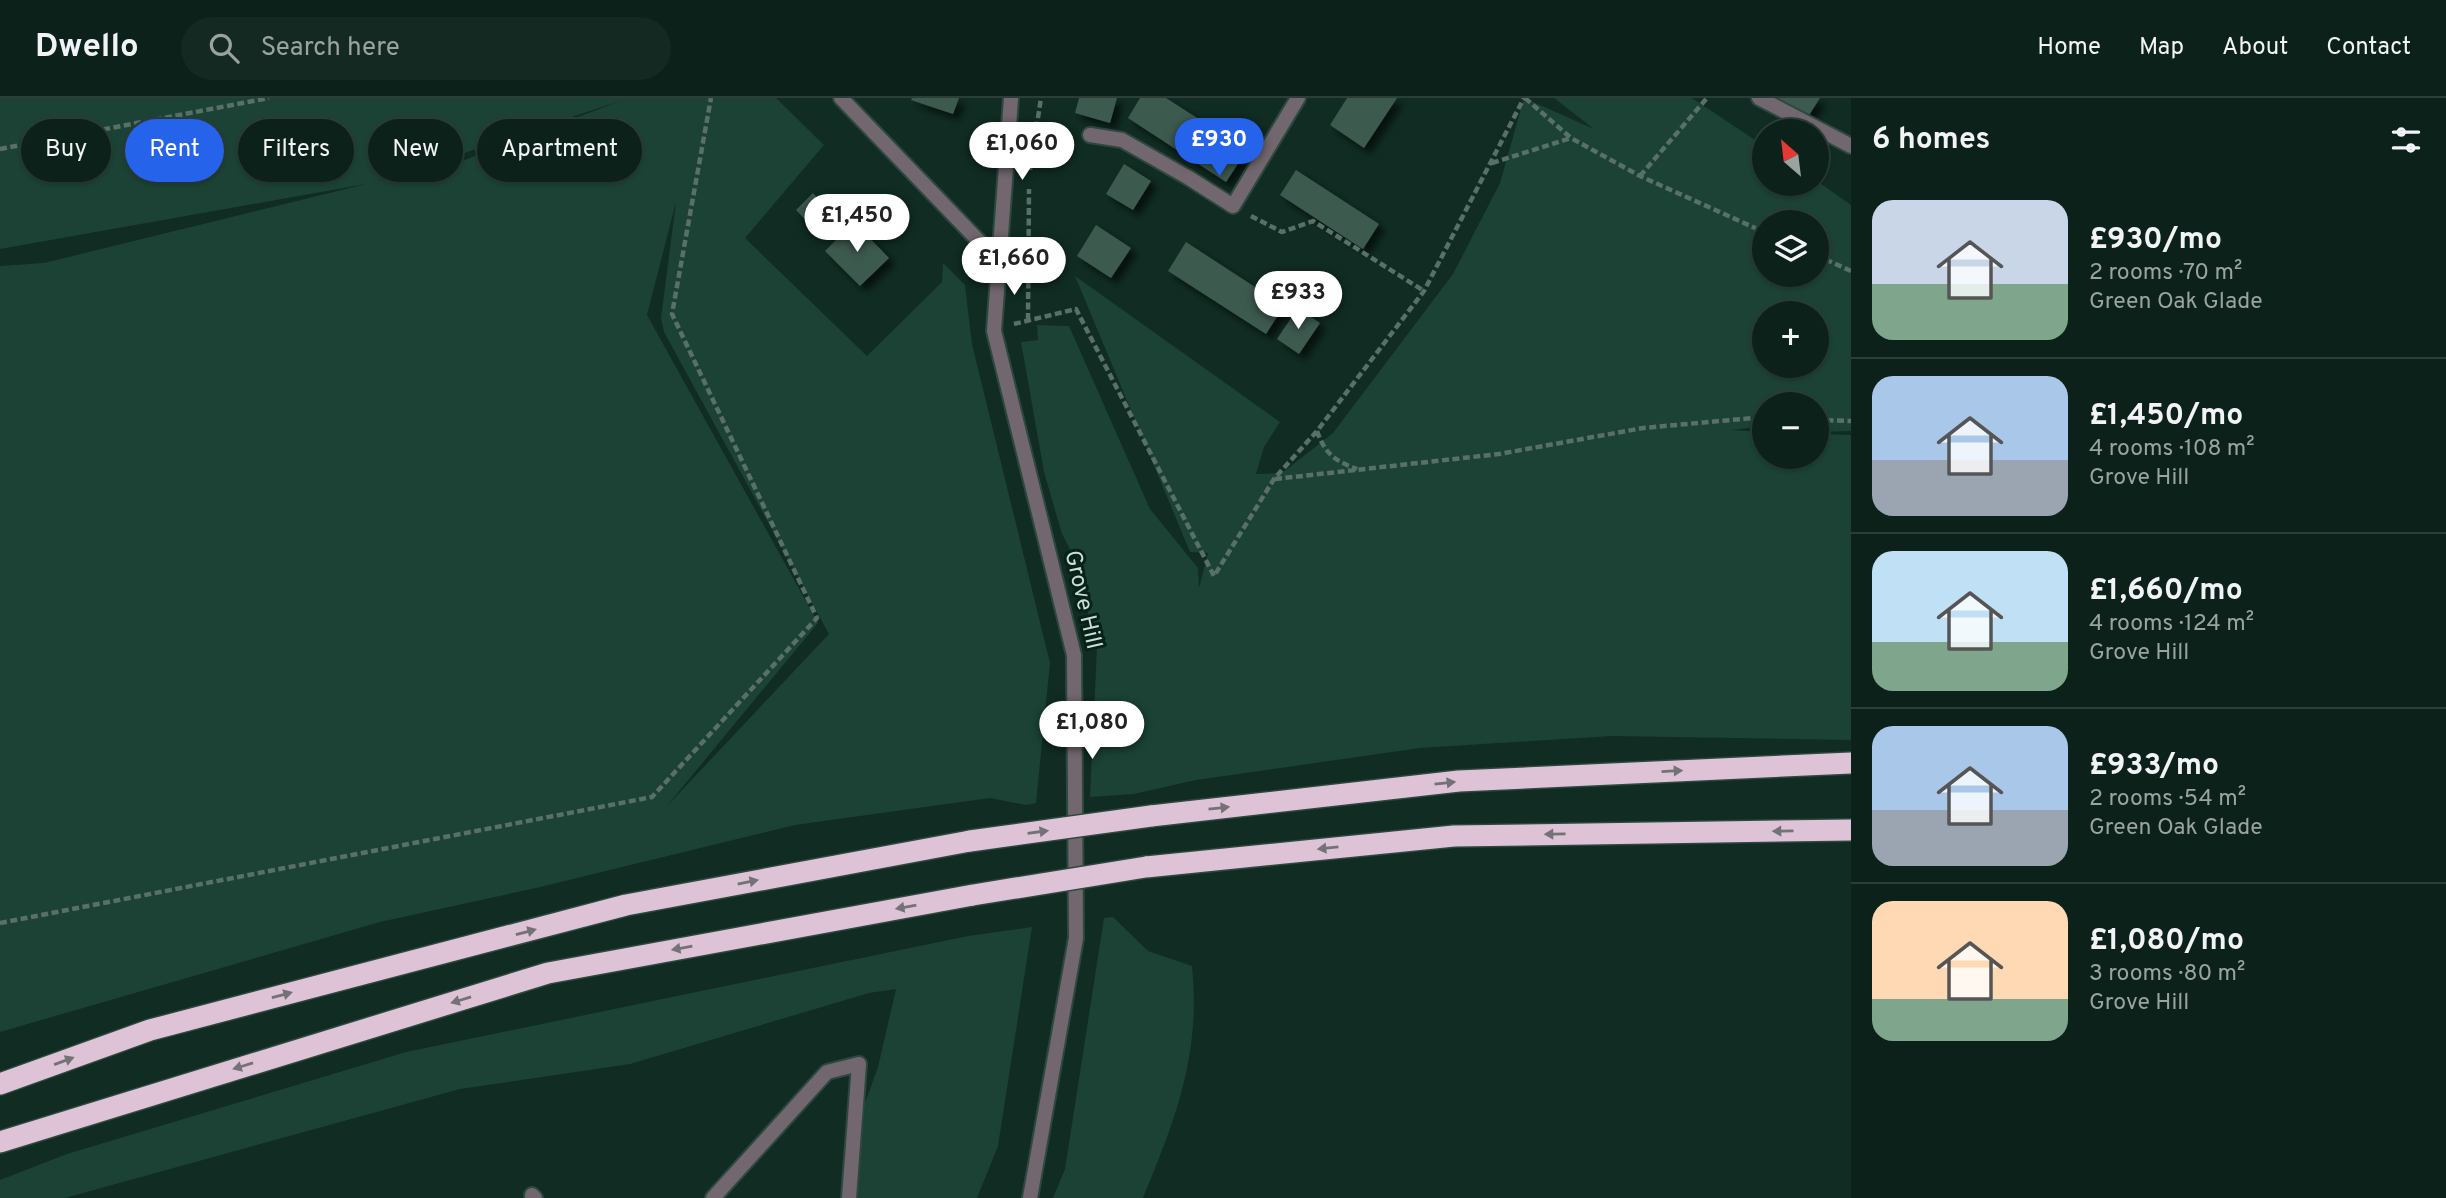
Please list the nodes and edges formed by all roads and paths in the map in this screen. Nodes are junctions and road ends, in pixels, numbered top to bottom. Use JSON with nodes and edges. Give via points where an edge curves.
{"nodes":[{"id":1,"x":269,"y":98,"type":"edge"},
{"id":2,"x":711,"y":98,"type":"edge"},
{"id":3,"x":841,"y":98,"type":"edge"},
{"id":4,"x":1011,"y":98,"type":"edge"},
{"id":5,"x":1041,"y":98,"type":"edge"},
{"id":6,"x":1298,"y":98,"type":"edge"},
{"id":7,"x":1525,"y":98,"type":"edge"},
{"id":8,"x":1707,"y":98,"type":"edge"},
{"id":9,"x":1759,"y":98,"type":"edge"},
{"id":10,"x":1090,"y":135,"type":"dead end"},
{"id":11,"x":1571,"y":138,"type":"junction"},
{"id":12,"x":1851,"y":146,"type":"edge"},
{"id":13,"x":0,"y":149,"type":"edge"},
{"id":14,"x":1491,"y":163,"type":"junction"},
{"id":15,"x":1640,"y":176,"type":"junction"},
{"id":16,"x":1233,"y":206,"type":"junction"},
{"id":17,"x":1752,"y":227,"type":"edge"},
{"id":18,"x":1829,"y":261,"type":"edge"},
{"id":19,"x":999,"y":262,"type":"junction"},
{"id":20,"x":1851,"y":271,"type":"edge"},
{"id":21,"x":1424,"y":291,"type":"junction"},
{"id":22,"x":1028,"y":320,"type":"junction"},
{"id":23,"x":994,"y":331,"type":"junction"},
{"id":24,"x":1752,"y":418,"type":"edge"},
{"id":25,"x":1829,"y":420,"type":"edge"},
{"id":26,"x":1851,"y":421,"type":"edge"},
{"id":27,"x":1317,"y":431,"type":"junction"},
{"id":28,"x":1358,"y":470,"type":"junction"},
{"id":29,"x":1274,"y":479,"type":"junction"},
{"id":30,"x":1851,"y":763,"type":"edge"},
{"id":31,"x":1851,"y":831,"type":"edge"},
{"id":32,"x":0,"y":923,"type":"edge"},
{"id":33,"x":0,"y":1084,"type":"edge"},
{"id":34,"x":0,"y":1143,"type":"edge"},
{"id":35,"x":713,"y":1198,"type":"edge"},
{"id":36,"x":849,"y":1198,"type":"edge"},
{"id":37,"x":1030,"y":1198,"type":"edge"}],
"edges":[{"from":1,"to":13,"type":"path"},
{"from":2,"to":32,"type":"path","via":[[672,314],[817,618],[652,797]]},
{"from":3,"to":19,"type":"street"},
{"from":4,"to":19,"type":"street","name":"Grove Hill"},
{"from":5,"to":22,"type":"path","via":[[1029,177]]},
{"from":6,"to":16,"type":"street"},
{"from":7,"to":11,"type":"path"},
{"from":7,"to":14,"type":"path"},
{"from":8,"to":15,"type":"path"},
{"from":9,"to":12,"type":"street"},
{"from":10,"to":16,"type":"street","via":[[1122,140]]},
{"from":11,"to":14,"type":"path"},
{"from":11,"to":15,"type":"path"},
{"from":14,"to":21,"type":"path"},
{"from":15,"to":17,"type":"path"},
{"from":16,"to":21,"type":"path","via":[[1282,232],[1313,221]]},
{"from":18,"to":20,"type":"path"},
{"from":19,"to":23,"type":"street","name":"Grove Hill"},
{"from":21,"to":27,"type":"path"},
{"from":22,"to":23,"type":"path"},
{"from":22,"to":29,"type":"path","via":[[1076,309],[1214,576]]},
{"from":23,"to":37,"type":"street","name":"Grove Hill","via":[[1074,655],[1076,938]]},
{"from":24,"to":28,"type":"path","via":[[1643,428],[1499,454]]},
{"from":25,"to":26,"type":"path"},
{"from":27,"to":28,"type":"path","via":[[1323,448],[1336,462]]},
{"from":27,"to":29,"type":"path"},
{"from":28,"to":29,"type":"path"},
{"from":33,"to":30,"type":"highway","one_way":true,"bridge":true,"via":[[150,1030],[626,905],[970,841],[1458,781]]},
{"from":31,"to":34,"type":"highway","one_way":true,"bridge":true,"via":[[1454,836],[1146,867],[973,895],[548,973]]},
{"from":35,"to":36,"type":"street","via":[[827,1072],[859,1064]]}]}
